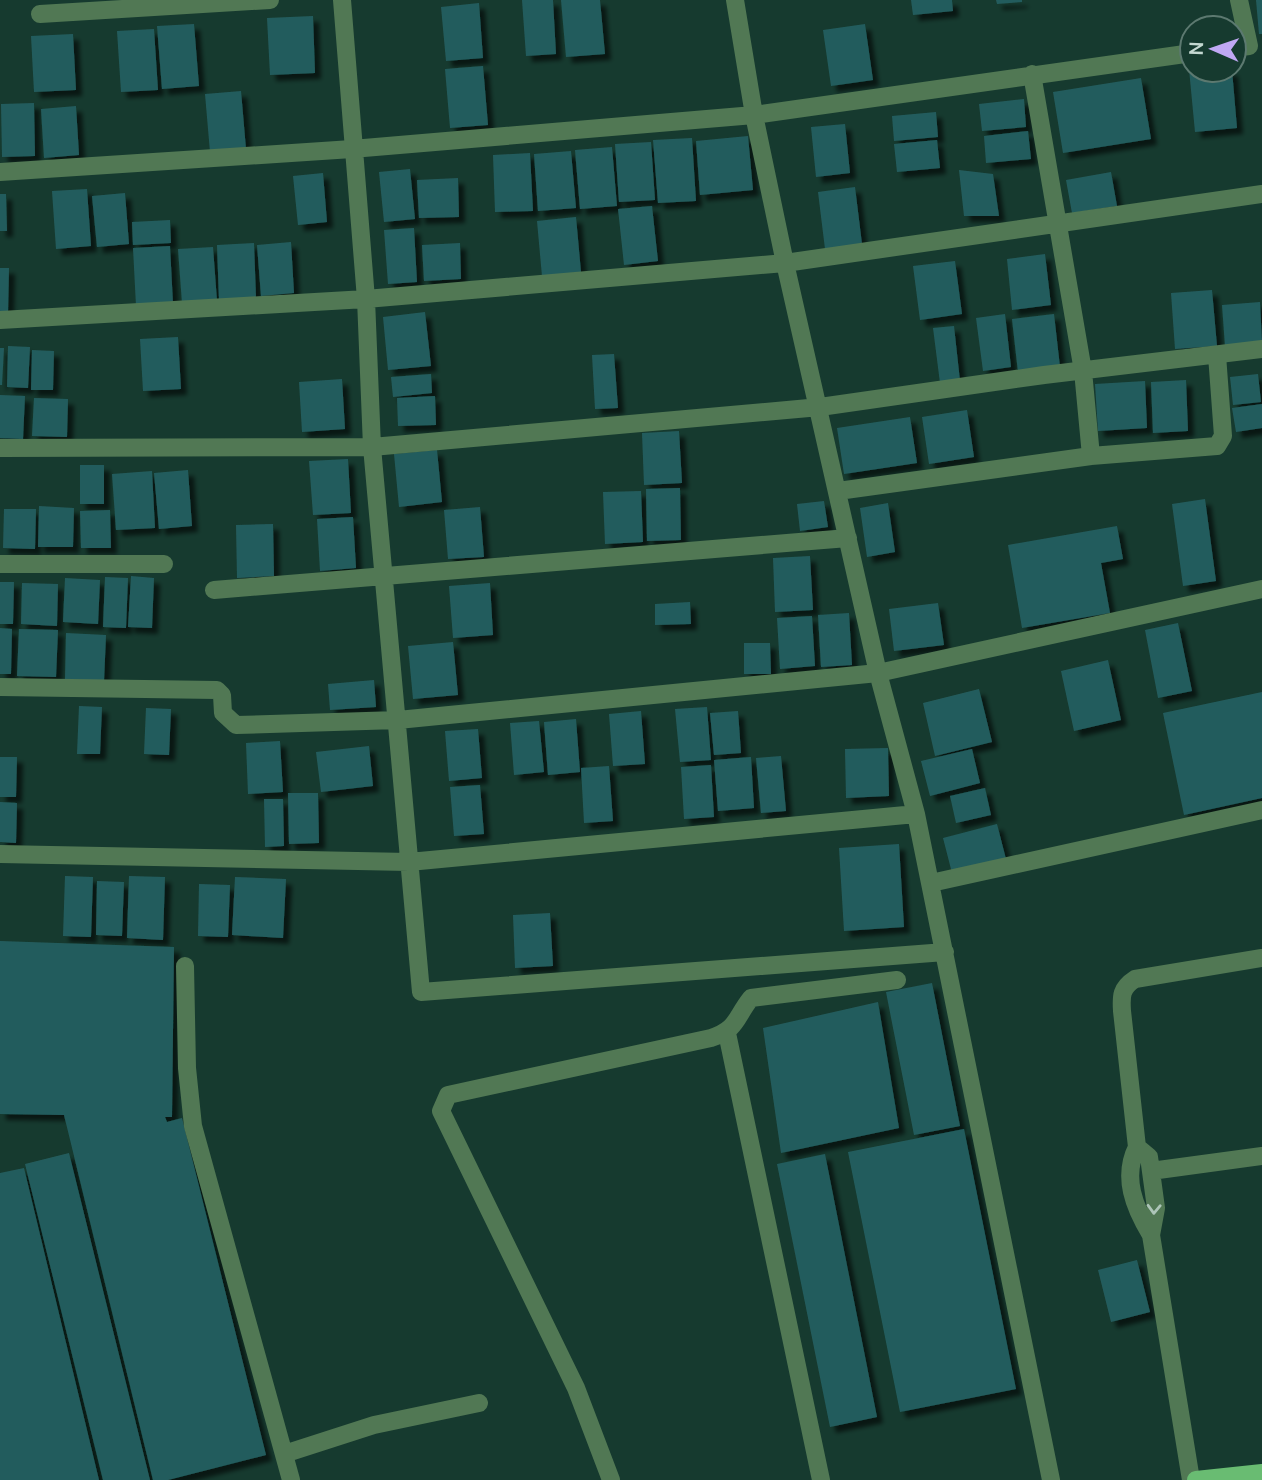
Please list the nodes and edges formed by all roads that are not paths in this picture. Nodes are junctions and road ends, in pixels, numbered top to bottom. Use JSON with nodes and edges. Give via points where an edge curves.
{"nodes":[{"id":1,"x":270,"y":0,"type":"edge"},
{"id":2,"x":342,"y":0,"type":"edge"},
{"id":3,"x":735,"y":0,"type":"edge"},
{"id":4,"x":40,"y":14,"type":"dead end"},
{"id":5,"x":1178,"y":55,"type":"edge"},
{"id":6,"x":1032,"y":74,"type":"junction"},
{"id":7,"x":754,"y":115,"type":"junction"},
{"id":8,"x":352,"y":149,"type":"junction"},
{"id":9,"x":0,"y":172,"type":"edge"},
{"id":10,"x":1262,"y":194,"type":"edge"},
{"id":11,"x":1058,"y":223,"type":"junction"},
{"id":12,"x":785,"y":263,"type":"junction"},
{"id":13,"x":366,"y":299,"type":"junction"},
{"id":14,"x":0,"y":320,"type":"edge"},
{"id":15,"x":1262,"y":349,"type":"edge"},
{"id":16,"x":1217,"y":355,"type":"junction"},
{"id":17,"x":1083,"y":371,"type":"junction"},
{"id":18,"x":820,"y":407,"type":"junction"},
{"id":19,"x":372,"y":447,"type":"junction"},
{"id":20,"x":0,"y":448,"type":"edge"},
{"id":21,"x":1091,"y":456,"type":"junction"},
{"id":22,"x":838,"y":491,"type":"junction"},
{"id":23,"x":848,"y":538,"type":"junction"},
{"id":24,"x":0,"y":564,"type":"edge"},
{"id":25,"x":164,"y":564,"type":"dead end"},
{"id":26,"x":386,"y":577,"type":"junction"},
{"id":27,"x":1262,"y":589,"type":"edge"},
{"id":28,"x":214,"y":590,"type":"dead end"},
{"id":29,"x":878,"y":673,"type":"junction"},
{"id":30,"x":0,"y":687,"type":"edge"},
{"id":31,"x":398,"y":720,"type":"junction"},
{"id":32,"x":1262,"y":810,"type":"edge"},
{"id":33,"x":916,"y":814,"type":"junction"},
{"id":34,"x":0,"y":854,"type":"edge"},
{"id":35,"x":409,"y":862,"type":"junction"},
{"id":36,"x":931,"y":883,"type":"junction"},
{"id":37,"x":945,"y":951,"type":"junction"},
{"id":38,"x":1262,"y":958,"type":"edge"},
{"id":39,"x":185,"y":965,"type":"dead end"},
{"id":40,"x":897,"y":980,"type":"dead end"},
{"id":41,"x":727,"y":1033,"type":"junction"},
{"id":42,"x":1137,"y":1147,"type":"junction"},
{"id":43,"x":1262,"y":1156,"type":"edge"},
{"id":44,"x":1151,"y":1171,"type":"junction"},
{"id":45,"x":1150,"y":1235,"type":"junction"},
{"id":46,"x":479,"y":1403,"type":"dead end"},
{"id":47,"x":284,"y":1454,"type":"junction"},
{"id":48,"x":1262,"y":1473,"type":"edge"},
{"id":49,"x":291,"y":1480,"type":"edge"},
{"id":50,"x":611,"y":1480,"type":"edge"},
{"id":51,"x":821,"y":1480,"type":"edge"},
{"id":52,"x":1051,"y":1480,"type":"edge"},
{"id":53,"x":1194,"y":1480,"type":"edge"}],
"edges":[{"from":1,"to":4,"type":"street"},
{"from":2,"to":8,"type":"street"},
{"from":3,"to":7,"type":"street"},
{"from":5,"to":6,"type":"street"},
{"from":6,"to":7,"type":"street"},
{"from":6,"to":11,"type":"street"},
{"from":7,"to":8,"type":"street"},
{"from":7,"to":12,"type":"street"},
{"from":8,"to":9,"type":"street"},
{"from":8,"to":13,"type":"street"},
{"from":10,"to":11,"type":"street"},
{"from":11,"to":12,"type":"street"},
{"from":11,"to":17,"type":"street"},
{"from":12,"to":13,"type":"street"},
{"from":12,"to":18,"type":"street"},
{"from":13,"to":14,"type":"street"},
{"from":13,"to":19,"type":"street"},
{"from":15,"to":16,"type":"street"},
{"from":16,"to":17,"type":"street"},
{"from":16,"to":21,"type":"street","via":[[1223,436],[1217,446]]},
{"from":17,"to":18,"type":"street"},
{"from":17,"to":21,"type":"street"},
{"from":18,"to":19,"type":"street"},
{"from":18,"to":22,"type":"street"},
{"from":19,"to":20,"type":"street"},
{"from":19,"to":26,"type":"street"},
{"from":21,"to":22,"type":"street"},
{"from":22,"to":23,"type":"street"},
{"from":23,"to":26,"type":"street"},
{"from":23,"to":29,"type":"street"},
{"from":24,"to":25,"type":"street"},
{"from":26,"to":28,"type":"street"},
{"from":26,"to":31,"type":"street"},
{"from":27,"to":29,"type":"street"},
{"from":29,"to":31,"type":"street"},
{"from":29,"to":33,"type":"street"},
{"from":30,"to":31,"type":"street","via":[[217,690],[222,695],[223,713],[236,725]]},
{"from":31,"to":35,"type":"street"},
{"from":32,"to":36,"type":"street"},
{"from":33,"to":35,"type":"street"},
{"from":33,"to":36,"type":"street"},
{"from":34,"to":35,"type":"street"},
{"from":35,"to":37,"type":"street","via":[[421,992]]},
{"from":36,"to":37,"type":"street"},
{"from":37,"to":52,"type":"street"},
{"from":38,"to":42,"type":"street","via":[[1135,979],[1125,985],[1122,1011]]},
{"from":39,"to":47,"type":"street","via":[[193,1126]]},
{"from":40,"to":41,"type":"street","via":[[751,998]]},
{"from":41,"to":50,"type":"street","via":[[448,1096],[442,1111],[576,1388]]},
{"from":41,"to":51,"type":"street"},
{"from":42,"to":44,"type":"street","via":[[1149,1157]]},
{"from":42,"to":45,"type":"street","via":[[1130,1162],[1132,1191],[1135,1209]]},
{"from":43,"to":44,"type":"street"},
{"from":44,"to":45,"type":"street","one_way":true,"via":[[1156,1208]]},
{"from":45,"to":53,"type":"street"},
{"from":46,"to":47,"type":"street","via":[[374,1425]]},
{"from":47,"to":49,"type":"street"},
{"from":48,"to":53,"type":"main road"}]}
